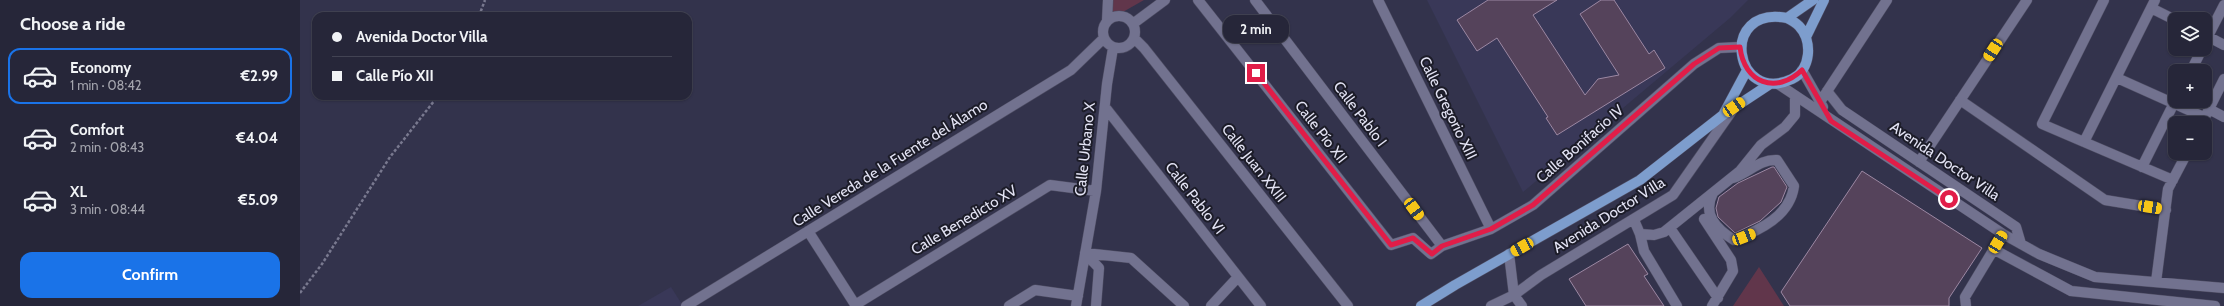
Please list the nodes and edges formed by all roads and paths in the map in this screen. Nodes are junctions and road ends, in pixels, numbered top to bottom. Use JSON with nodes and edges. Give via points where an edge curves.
{"nodes":[{"id":1,"x":485,"y":0,"type":"edge"},
{"id":2,"x":1108,"y":0,"type":"edge"},
{"id":3,"x":1165,"y":0,"type":"edge"},
{"id":4,"x":1198,"y":0,"type":"edge"},
{"id":5,"x":1255,"y":0,"type":"edge"},
{"id":6,"x":1378,"y":0,"type":"edge"},
{"id":7,"x":1813,"y":0,"type":"edge"},
{"id":8,"x":1824,"y":0,"type":"edge"},
{"id":9,"x":1886,"y":0,"type":"edge"},
{"id":10,"x":2027,"y":0,"type":"edge"},
{"id":11,"x":2104,"y":0,"type":"edge"},
{"id":12,"x":2153,"y":4,"type":"edge"},
{"id":13,"x":2224,"y":5,"type":"edge"},
{"id":14,"x":480,"y":12,"type":"edge"},
{"id":15,"x":2168,"y":15,"type":"edge"},
{"id":16,"x":1787,"y":18,"type":"junction"},
{"id":17,"x":1107,"y":21,"type":"junction"},
{"id":18,"x":1134,"y":23,"type":"junction"},
{"id":19,"x":2212,"y":27,"type":"edge"},
{"id":20,"x":1806,"y":37,"type":"junction"},
{"id":21,"x":1104,"y":38,"type":"junction"},
{"id":22,"x":1135,"y":39,"type":"junction"},
{"id":23,"x":2212,"y":40,"type":"edge"},
{"id":24,"x":2224,"y":45,"type":"edge"},
{"id":25,"x":1740,"y":47,"type":"junction"},
{"id":26,"x":1113,"y":48,"type":"junction"},
{"id":27,"x":1747,"y":70,"type":"junction"},
{"id":28,"x":1802,"y":70,"type":"junction"},
{"id":29,"x":2117,"y":78,"type":"junction"},
{"id":30,"x":2224,"y":79,"type":"edge"},
{"id":31,"x":1774,"y":84,"type":"junction"},
{"id":32,"x":1827,"y":91,"type":"junction"},
{"id":33,"x":1795,"y":96,"type":"junction"},
{"id":34,"x":2168,"y":99,"type":"edge"},
{"id":35,"x":435,"y":100,"type":"edge"},
{"id":36,"x":1960,"y":100,"type":"junction"},
{"id":37,"x":1820,"y":102,"type":"junction"},
{"id":38,"x":1105,"y":107,"type":"junction"},
{"id":39,"x":1734,"y":107,"type":"junction"},
{"id":40,"x":2172,"y":108,"type":"edge"},
{"id":41,"x":2188,"y":108,"type":"edge"},
{"id":42,"x":1723,"y":115,"type":"junction"},
{"id":43,"x":2205,"y":116,"type":"edge"},
{"id":44,"x":2212,"y":116,"type":"edge"},
{"id":45,"x":2224,"y":117,"type":"edge"},
{"id":46,"x":1831,"y":121,"type":"junction"},
{"id":47,"x":2084,"y":142,"type":"junction"},
{"id":48,"x":2183,"y":160,"type":"edge"},
{"id":49,"x":1919,"y":162,"type":"junction"},
{"id":50,"x":2142,"y":167,"type":"junction"},
{"id":51,"x":1732,"y":178,"type":"junction"},
{"id":52,"x":2173,"y":180,"type":"junction"},
{"id":53,"x":1096,"y":191,"type":"junction"},
{"id":54,"x":1713,"y":193,"type":"junction"},
{"id":55,"x":1700,"y":204,"type":"junction"},
{"id":56,"x":2166,"y":210,"type":"junction"},
{"id":57,"x":1634,"y":220,"type":"junction"},
{"id":58,"x":1670,"y":228,"type":"junction"},
{"id":59,"x":1491,"y":229,"type":"junction"},
{"id":60,"x":808,"y":231,"type":"junction"},
{"id":61,"x":1640,"y":234,"type":"junction"},
{"id":62,"x":2003,"y":234,"type":"junction"},
{"id":63,"x":2021,"y":244,"type":"junction"},
{"id":64,"x":1442,"y":246,"type":"junction"},
{"id":65,"x":1994,"y":250,"type":"junction"},
{"id":66,"x":1085,"y":253,"type":"junction"},
{"id":67,"x":1432,"y":254,"type":"joint"},
{"id":68,"x":1509,"y":254,"type":"junction"},
{"id":69,"x":1238,"y":277,"type":"junction"},
{"id":70,"x":2156,"y":282,"type":"junction"},
{"id":71,"x":2224,"y":288,"type":"edge"},
{"id":72,"x":300,"y":293,"type":"edge"},
{"id":73,"x":1514,"y":295,"type":"junction"},
{"id":74,"x":1077,"y":301,"type":"edge"},
{"id":75,"x":1715,"y":302,"type":"edge"},
{"id":76,"x":855,"y":305,"type":"edge"},
{"id":77,"x":2181,"y":305,"type":"edge"},
{"id":78,"x":686,"y":306,"type":"edge"},
{"id":79,"x":1009,"y":306,"type":"edge"},
{"id":80,"x":1096,"y":306,"type":"edge"},
{"id":81,"x":1184,"y":306,"type":"edge"},
{"id":82,"x":1211,"y":306,"type":"edge"},
{"id":83,"x":1261,"y":306,"type":"edge"},
{"id":84,"x":1348,"y":306,"type":"edge"},
{"id":85,"x":1421,"y":306,"type":"edge"},
{"id":86,"x":1491,"y":306,"type":"edge"},
{"id":87,"x":1522,"y":306,"type":"edge"},
{"id":88,"x":1676,"y":306,"type":"edge"},
{"id":89,"x":1966,"y":306,"type":"edge"},
{"id":90,"x":2215,"y":306,"type":"edge"}],
"edges":[{"from":1,"to":14,"type":"path"},
{"from":2,"to":17,"type":"street"},
{"from":3,"to":18,"type":"street"},
{"from":4,"to":67,"type":"street","name":"Calle Pío XII","via":[[1391,245],[1413,238]]},
{"from":5,"to":64,"type":"street","name":"Calle Pablo I"},
{"from":6,"to":59,"type":"street","name":"Calle Gregorio XIII"},
{"from":7,"to":16,"type":"main road"},
{"from":8,"to":20,"type":"main road"},
{"from":9,"to":32,"type":"street"},
{"from":10,"to":36,"type":"street"},
{"from":11,"to":47,"type":"street","via":[[2042,124]]},
{"from":12,"to":15,"type":"street"},
{"from":12,"to":29,"type":"street"},
{"from":13,"to":19,"type":"street"},
{"from":16,"to":20,"type":"main road","via":[[1799,26]]},
{"from":16,"to":25,"type":"main road","via":[[1775,16],[1759,19],[1743,36]]},
{"from":17,"to":18,"type":"street","via":[[1117,16],[1126,17]]},
{"from":17,"to":21,"type":"street","via":[[1103,29]]},
{"from":18,"to":22,"type":"street"},
{"from":20,"to":28,"type":"main road","via":[[1809,48]]},
{"from":21,"to":26,"type":"street"},
{"from":21,"to":60,"type":"street","name":"Calle Vereda de la Fuente del Álamo","via":[[1071,70]]},
{"from":22,"to":26,"type":"street","via":[[1125,48]]},
{"from":22,"to":84,"type":"street","name":"Calle Juan XXIII"},
{"from":23,"to":24,"type":"street"},
{"from":25,"to":27,"type":"main road"},
{"from":25,"to":59,"type":"street","name":"Calle Bonifacio IV","via":[[1719,48],[1694,64],[1533,205]]},
{"from":26,"to":38,"type":"street","name":"Calle Urbano X"},
{"from":27,"to":31,"type":"main road","via":[[1757,79]]},
{"from":27,"to":42,"type":"main road"},
{"from":28,"to":31,"type":"main road","via":[[1794,78]]},
{"from":28,"to":37,"type":"street"},
{"from":29,"to":34,"type":"street"},
{"from":29,"to":47,"type":"street"},
{"from":30,"to":43,"type":"street"},
{"from":31,"to":33,"type":"street","name":"Avenida Doctor Villa"},
{"from":31,"to":39,"type":"main road"},
{"from":32,"to":37,"type":"street"},
{"from":32,"to":49,"type":"street","name":"Avenida Doctor Villa","via":[[1842,110]]},
{"from":33,"to":46,"type":"street","name":"Avenida Doctor Villa"},
{"from":33,"to":51,"type":"street","via":[[1795,115],[1785,127],[1761,145]]},
{"from":35,"to":72,"type":"path","via":[[390,158],[322,264]]},
{"from":36,"to":49,"type":"street"},
{"from":36,"to":56,"type":"street","via":[[2105,200]]},
{"from":37,"to":46,"type":"street"},
{"from":38,"to":53,"type":"street","name":"Calle Urbano X"},
{"from":38,"to":69,"type":"street","name":"Calle Pablo VI"},
{"from":39,"to":42,"type":"main road"},
{"from":39,"to":57,"type":"street","name":"Avenida Doctor Villa","via":[[1673,195]]},
{"from":40,"to":50,"type":"street"},
{"from":41,"to":43,"type":"street"},
{"from":42,"to":68,"type":"main road","via":[[1640,180]]},
{"from":44,"to":45,"type":"street"},
{"from":46,"to":62,"type":"street","name":"Avenida Doctor Villa"},
{"from":47,"to":50,"type":"street"},
{"from":48,"to":52,"type":"street"},
{"from":49,"to":63,"type":"street","name":"Avenida Doctor Villa","via":[[2016,227]]},
{"from":50,"to":52,"type":"street"},
{"from":51,"to":54,"type":"street"},
{"from":51,"to":54,"type":"street","via":[[1744,175],[1759,163],[1777,160],[1794,186],[1793,198],[1787,209],[1775,218],[1753,233],[1734,240],[1721,232],[1709,215],[1708,202]]},
{"from":52,"to":56,"type":"street","via":[[2168,189]]},
{"from":53,"to":66,"type":"street","name":"Calle Urbano X"},
{"from":53,"to":76,"type":"street","name":"Calle Benedicto XV","via":[[1050,185]]},
{"from":54,"to":55,"type":"street"},
{"from":55,"to":58,"type":"street"},
{"from":55,"to":75,"type":"street","via":[[1704,219],[1731,260],[1733,271]]},
{"from":56,"to":70,"type":"street"},
{"from":57,"to":61,"type":"street"},
{"from":57,"to":73,"type":"street","name":"Avenida Doctor Villa","via":[[1541,275]]},
{"from":58,"to":61,"type":"street","via":[[1654,235]]},
{"from":58,"to":75,"type":"street"},
{"from":59,"to":64,"type":"street","name":"Calle Bonifacio IV"},
{"from":60,"to":76,"type":"street"},
{"from":60,"to":78,"type":"street","name":"Calle Vereda de la Fuente del Álamo"},
{"from":61,"to":88,"type":"street","via":[[1644,251]]},
{"from":62,"to":63,"type":"street","name":"Avenida Doctor Villa"},
{"from":62,"to":65,"type":"street"},
{"from":63,"to":70,"type":"street","name":"Avenida Doctor Villa","via":[[2096,277]]},
{"from":64,"to":67,"type":"street","name":"Calle Bonifacio IV"},
{"from":65,"to":77,"type":"street","via":[[2071,291]]},
{"from":65,"to":89,"type":"street","via":[[1965,297]]},
{"from":66,"to":74,"type":"street","name":"Calle Urbano X"},
{"from":66,"to":80,"type":"street","via":[[1099,268]]},
{"from":66,"to":81,"type":"street","via":[[1131,258]]},
{"from":68,"to":73,"type":"street"},
{"from":68,"to":85,"type":"main road"},
{"from":69,"to":82,"type":"street"},
{"from":69,"to":83,"type":"street","name":"Calle Pablo VI"},
{"from":70,"to":71,"type":"street","name":"Avenida Doctor Villa"},
{"from":73,"to":86,"type":"street"},
{"from":73,"to":87,"type":"street"},
{"from":74,"to":79,"type":"street","via":[[1036,290]]},
{"from":77,"to":90,"type":"street"}]}
